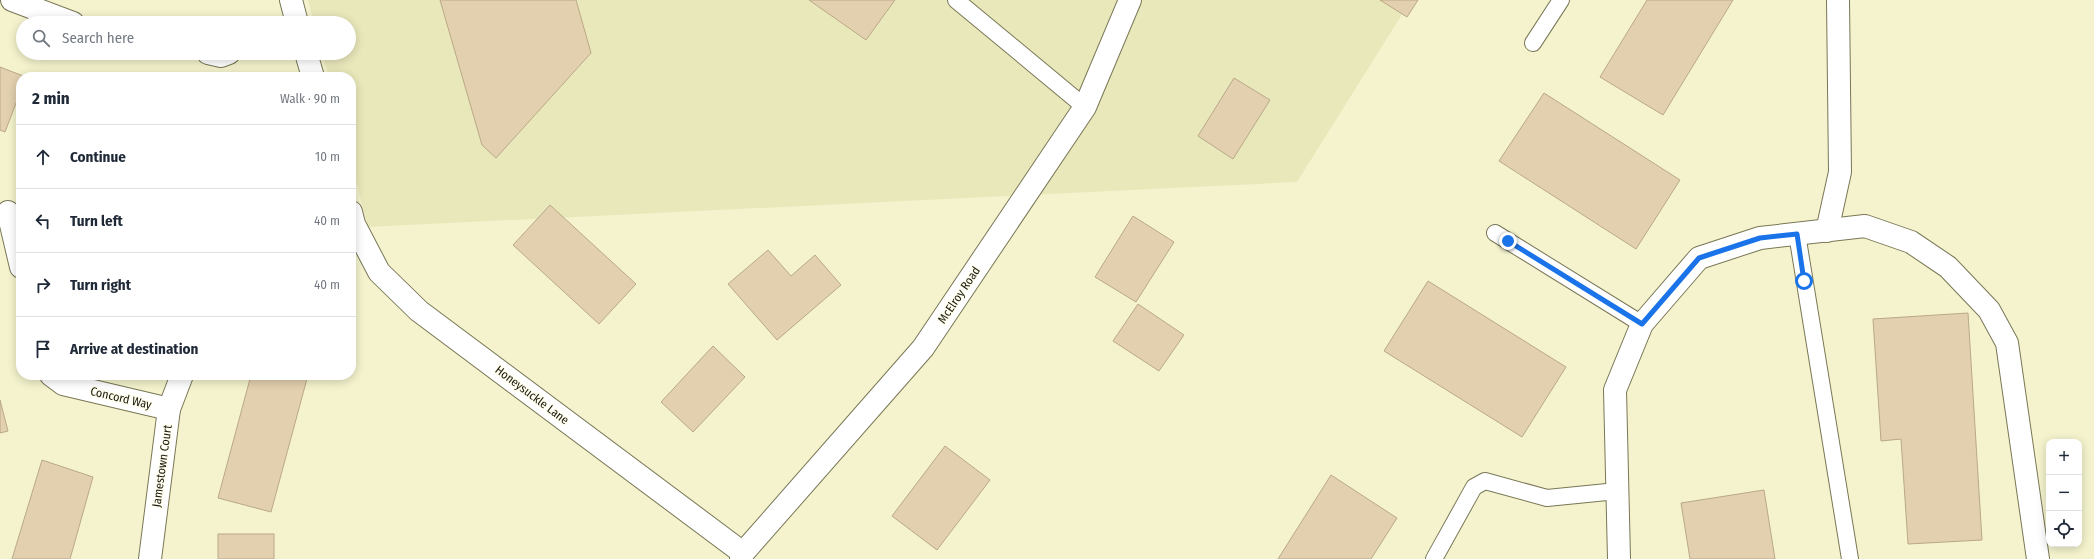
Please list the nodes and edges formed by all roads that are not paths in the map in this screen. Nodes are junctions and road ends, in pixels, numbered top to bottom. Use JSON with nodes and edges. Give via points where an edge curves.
{"nodes":[{"id":1,"x":12,"y":0,"type":"edge"},
{"id":2,"x":291,"y":0,"type":"edge"},
{"id":3,"x":956,"y":0,"type":"edge"},
{"id":4,"x":1130,"y":0,"type":"edge"},
{"id":5,"x":1561,"y":0,"type":"edge"},
{"id":6,"x":1838,"y":0,"type":"edge"},
{"id":7,"x":54,"y":16,"type":"edge"},
{"id":8,"x":296,"y":16,"type":"edge"},
{"id":9,"x":1533,"y":43,"type":"dead end"},
{"id":10,"x":308,"y":60,"type":"edge"},
{"id":11,"x":312,"y":72,"type":"edge"},
{"id":12,"x":1085,"y":107,"type":"junction"},
{"id":13,"x":8,"y":212,"type":"dead end"},
{"id":14,"x":356,"y":228,"type":"edge"},
{"id":15,"x":1827,"y":231,"type":"junction"},
{"id":16,"x":1495,"y":233,"type":"dead end"},
{"id":17,"x":1797,"y":234,"type":"junction"},
{"id":18,"x":16,"y":245,"type":"edge"},
{"id":19,"x":1642,"y":324,"type":"junction"},
{"id":20,"x":58,"y":380,"type":"edge"},
{"id":21,"x":180,"y":380,"type":"edge"},
{"id":22,"x":169,"y":409,"type":"junction"},
{"id":23,"x":1617,"y":491,"type":"junction"},
{"id":24,"x":742,"y":556,"type":"edge"},
{"id":25,"x":150,"y":559,"type":"edge"},
{"id":26,"x":1434,"y":559,"type":"edge"},
{"id":27,"x":1619,"y":559,"type":"edge"},
{"id":28,"x":1850,"y":559,"type":"edge"},
{"id":29,"x":2038,"y":559,"type":"edge"}],
"edges":[{"from":1,"to":7,"type":"street"},
{"from":2,"to":8,"type":"street"},
{"from":3,"to":12,"type":"lane"},
{"from":4,"to":12,"type":"street","name":"McElroy Road"},
{"from":5,"to":9,"type":"lane"},
{"from":6,"to":15,"type":"street","via":[[1840,172]]},
{"from":10,"to":11,"type":"street"},
{"from":12,"to":24,"type":"street","name":"McElroy Road","via":[[923,348]]},
{"from":13,"to":18,"type":"street"},
{"from":14,"to":24,"type":"street","name":"Honeysuckle Lane","via":[[379,272],[419,311]]},
{"from":15,"to":17,"type":"street"},
{"from":15,"to":29,"type":"street","via":[[1864,226],[1911,242],[1948,267],[1989,310],[2007,343]]},
{"from":16,"to":19,"type":"lane"},
{"from":17,"to":19,"type":"street","via":[[1760,238],[1699,258]]},
{"from":17,"to":28,"type":"lane"},
{"from":19,"to":23,"type":"street","via":[[1615,390]]},
{"from":20,"to":22,"type":"street","name":"Concord Way","via":[[63,384]]},
{"from":21,"to":22,"type":"street","name":"Jamestown Court"},
{"from":22,"to":25,"type":"street","name":"Jamestown Court"},
{"from":23,"to":26,"type":"lane","via":[[1547,498],[1485,481],[1474,487]]},
{"from":23,"to":27,"type":"street"}]}
